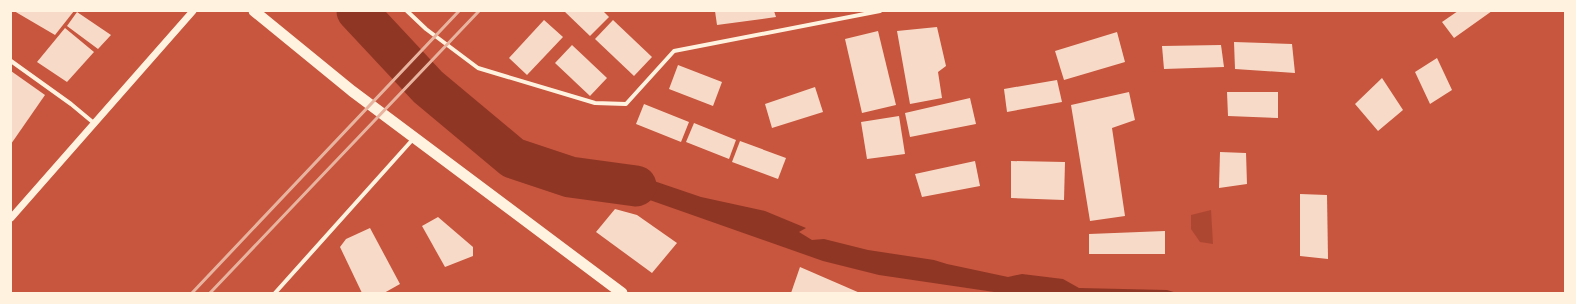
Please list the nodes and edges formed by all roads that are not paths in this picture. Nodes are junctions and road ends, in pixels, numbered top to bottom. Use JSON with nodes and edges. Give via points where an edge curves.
{"nodes":[{"id":1,"x":193,"y":11,"type":"edge"},
{"id":2,"x":254,"y":11,"type":"edge"},
{"id":3,"x":407,"y":11,"type":"edge"},
{"id":4,"x":880,"y":11,"type":"edge"},
{"id":5,"x":11,"y":61,"type":"edge"},
{"id":6,"x":95,"y":124,"type":"junction"},
{"id":7,"x":415,"y":137,"type":"junction"},
{"id":8,"x":11,"y":218,"type":"edge"},
{"id":9,"x":275,"y":293,"type":"edge"},
{"id":10,"x":622,"y":293,"type":"edge"}],
"edges":[{"from":1,"to":6,"type":"street"},
{"from":2,"to":7,"type":"highway","via":[[352,91]]},
{"from":3,"to":4,"type":"street","via":[[426,29],[478,68],[595,103],[626,104],[674,51]]},
{"from":5,"to":6,"type":"street"},
{"from":6,"to":8,"type":"street"},
{"from":7,"to":9,"type":"street"},
{"from":7,"to":10,"type":"highway"}]}
